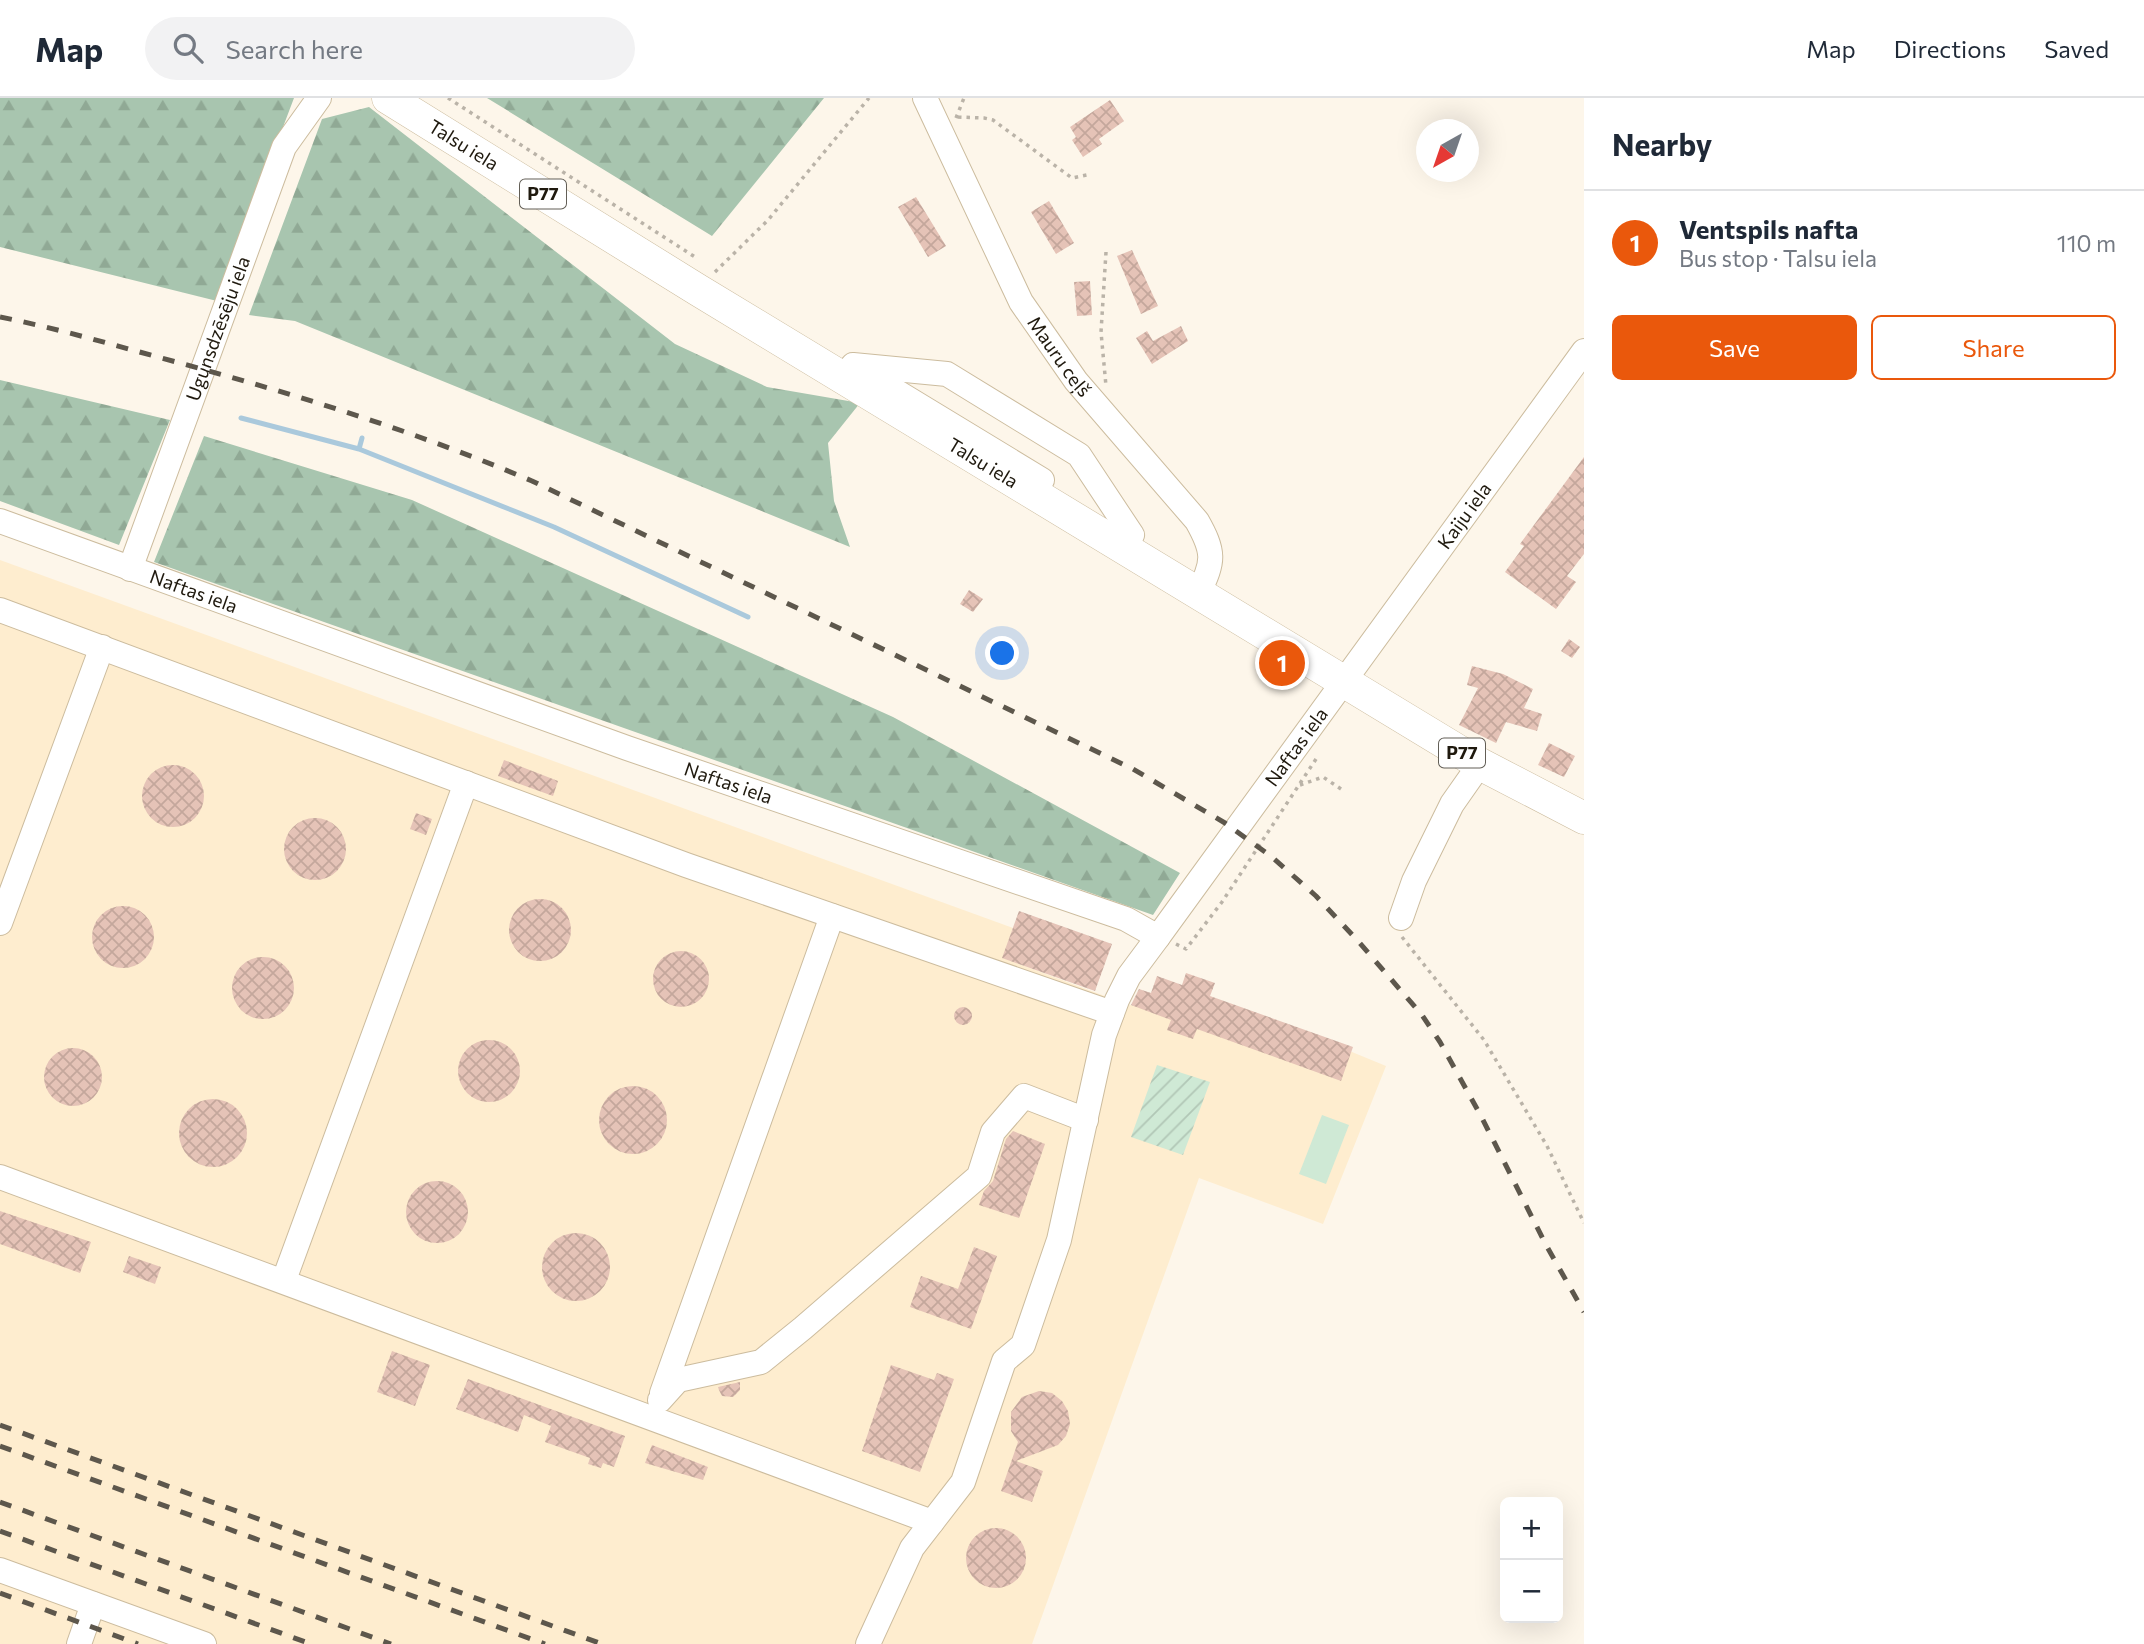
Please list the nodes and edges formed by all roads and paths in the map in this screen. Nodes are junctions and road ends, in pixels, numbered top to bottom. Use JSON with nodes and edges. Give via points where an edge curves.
{"nodes":[{"id":1,"x":319,"y":98,"type":"edge"},
{"id":2,"x":388,"y":98,"type":"edge"},
{"id":3,"x":869,"y":98,"type":"edge"},
{"id":4,"x":925,"y":98,"type":"edge"},
{"id":5,"x":958,"y":117,"type":"dead end"},
{"id":6,"x":1091,"y":174,"type":"dead end"},
{"id":7,"x":1106,"y":252,"type":"dead end"},
{"id":8,"x":698,"y":290,"type":"junction"},
{"id":9,"x":1584,"y":351,"type":"edge"},
{"id":10,"x":849,"y":372,"type":"junction"},
{"id":11,"x":1104,"y":413,"type":"junction"},
{"id":12,"x":0,"y":521,"type":"edge"},
{"id":13,"x":1128,"y":542,"type":"junction"},
{"id":14,"x":130,"y":569,"type":"junction"},
{"id":15,"x":1198,"y":593,"type":"junction"},
{"id":16,"x":0,"y":610,"type":"edge"},
{"id":17,"x":102,"y":648,"type":"junction"},
{"id":18,"x":1343,"y":682,"type":"junction"},
{"id":19,"x":1320,"y":753,"type":"dead end"},
{"id":20,"x":1480,"y":764,"type":"junction"},
{"id":21,"x":466,"y":783,"type":"junction"},
{"id":22,"x":1298,"y":786,"type":"junction"},
{"id":23,"x":1341,"y":789,"type":"dead end"},
{"id":24,"x":1584,"y":818,"type":"edge"},
{"id":25,"x":832,"y":916,"type":"junction"},
{"id":26,"x":1401,"y":918,"type":"joint"},
{"id":27,"x":0,"y":923,"type":"edge"},
{"id":28,"x":1158,"y":937,"type":"junction"},
{"id":29,"x":1112,"y":1013,"type":"junction"},
{"id":30,"x":1086,"y":1120,"type":"junction"},
{"id":31,"x":0,"y":1177,"type":"edge"},
{"id":32,"x":1584,"y":1223,"type":"edge"},
{"id":33,"x":284,"y":1280,"type":"junction"},
{"id":34,"x":656,"y":1409,"type":"junction"},
{"id":35,"x":932,"y":1522,"type":"junction"},
{"id":36,"x":0,"y":1570,"type":"edge"},
{"id":37,"x":93,"y":1604,"type":"junction"},
{"id":38,"x":79,"y":1644,"type":"edge"},
{"id":39,"x":204,"y":1644,"type":"edge"},
{"id":40,"x":867,"y":1644,"type":"edge"}],
"edges":[{"from":1,"to":14,"type":"street","name":"Ugunsdzēsēju iela","via":[[284,147]]},
{"from":2,"to":8,"type":"main road","name":"Talsu iela","number":"P77"},
{"from":3,"to":8,"type":"path","via":[[768,220]]},
{"from":4,"to":11,"type":"street","name":"Mauru ceļš","via":[[1021,302]]},
{"from":5,"to":6,"type":"path","via":[[993,120],[1072,178]]},
{"from":7,"to":11,"type":"path","via":[[1101,331],[1107,380]]},
{"from":8,"to":10,"type":"main road","name":"Talsu iela","number":"P77"},
{"from":9,"to":18,"type":"street","name":"Kaiju iela"},
{"from":10,"to":13,"type":"main road","name":"Talsu iela","number":"P77"},
{"from":10,"to":13,"type":"street","via":[[947,374],[1079,455]]},
{"from":11,"to":15,"type":"street","name":"Mauru ceļš","via":[[1197,520],[1210,544],[1210,572]]},
{"from":12,"to":14,"type":"street","name":"Naftas iela"},
{"from":13,"to":15,"type":"main road","name":"Talsu iela","number":"P77"},
{"from":14,"to":28,"type":"street","name":"Naftas iela","via":[[627,748],[1126,919]]},
{"from":15,"to":18,"type":"main road","name":"Talsu iela","number":"P77"},
{"from":16,"to":17,"type":"street"},
{"from":17,"to":21,"type":"street"},
{"from":17,"to":27,"type":"street"},
{"from":18,"to":20,"type":"main road","name":"Talsu iela","number":"P77"},
{"from":18,"to":28,"type":"street","name":"Naftas iela"},
{"from":19,"to":22,"type":"path"},
{"from":20,"to":24,"type":"main road","name":"Talsu iela","number":"P77"},
{"from":20,"to":26,"type":"street","via":[[1452,804]]},
{"from":21,"to":25,"type":"street"},
{"from":21,"to":33,"type":"street"},
{"from":22,"to":23,"type":"path","via":[[1323,778]]},
{"from":22,"to":28,"type":"path","via":[[1186,949]]},
{"from":25,"to":29,"type":"street"},
{"from":25,"to":34,"type":"street"},
{"from":26,"to":32,"type":"path","via":[[1397,930],[1484,1040],[1547,1146]]},
{"from":28,"to":29,"type":"street","via":[[1129,976]]},
{"from":29,"to":30,"type":"street"},
{"from":30,"to":34,"type":"street","via":[[1024,1096],[993,1132],[979,1176],[803,1328],[761,1362],[678,1380]]},
{"from":30,"to":35,"type":"street","via":[[1059,1240],[1023,1345],[1004,1361],[962,1482]]},
{"from":31,"to":33,"type":"street"},
{"from":33,"to":34,"type":"street"},
{"from":34,"to":35,"type":"street"},
{"from":35,"to":40,"type":"street","via":[[912,1548]]},
{"from":36,"to":37,"type":"street"},
{"from":37,"to":38,"type":"street"},
{"from":37,"to":39,"type":"street"}]}
